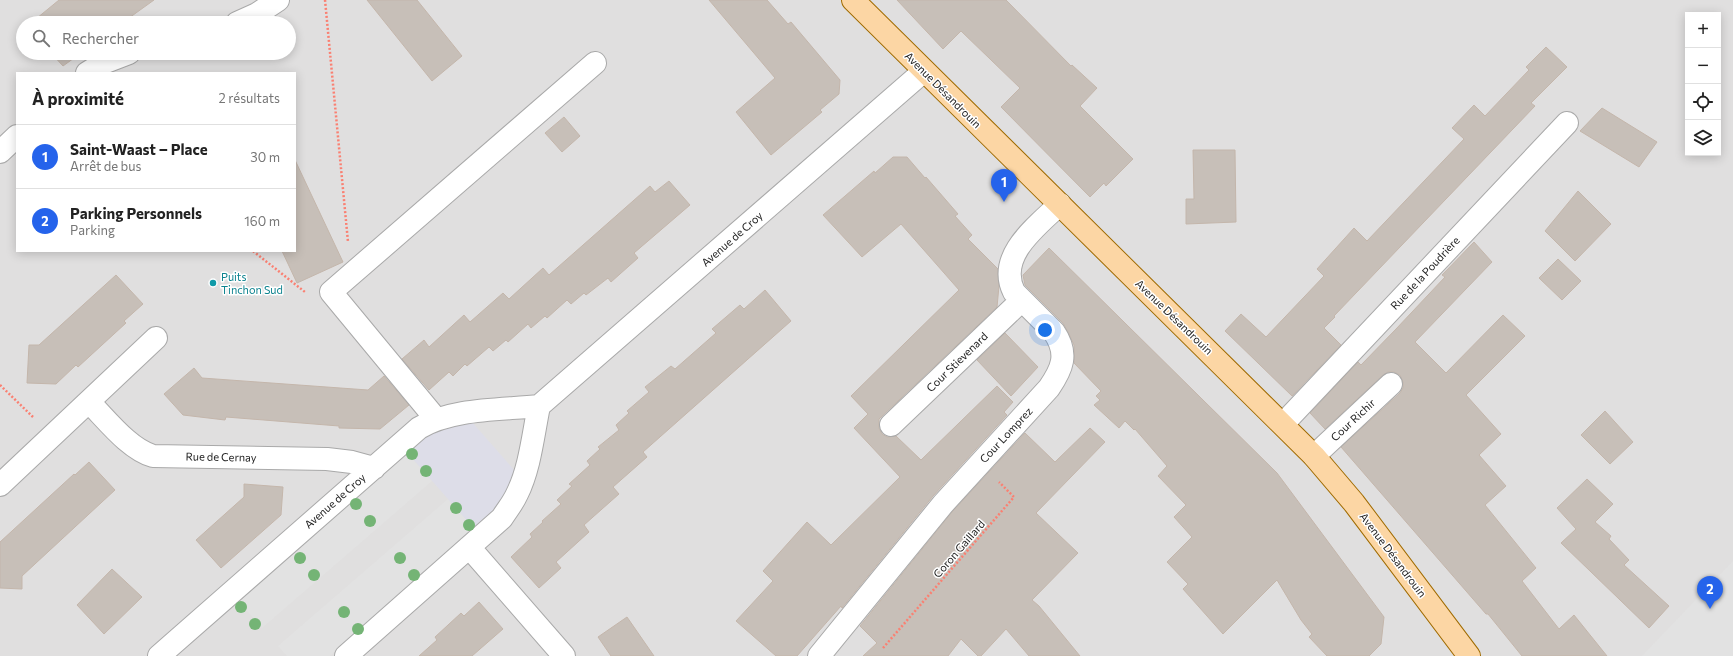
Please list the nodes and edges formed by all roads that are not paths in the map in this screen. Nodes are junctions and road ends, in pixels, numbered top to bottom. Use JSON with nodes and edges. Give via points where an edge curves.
{"nodes":[{"id":1,"x":278,"y":0,"type":"edge"},
{"id":2,"x":853,"y":0,"type":"edge"},
{"id":3,"x":253,"y":16,"type":"edge"},
{"id":4,"x":111,"y":60,"type":"edge"},
{"id":5,"x":595,"y":63,"type":"dead end"},
{"id":6,"x":924,"y":71,"type":"junction"},
{"id":7,"x":89,"y":72,"type":"edge"},
{"id":8,"x":1567,"y":123,"type":"dead end"},
{"id":9,"x":16,"y":137,"type":"edge"},
{"id":10,"x":0,"y":152,"type":"edge"},
{"id":11,"x":1060,"y":204,"type":"junction"},
{"id":12,"x":1022,"y":300,"type":"junction"},
{"id":13,"x":156,"y":338,"type":"dead end"},
{"id":14,"x":1391,"y":384,"type":"dead end"},
{"id":15,"x":89,"y":402,"type":"junction"},
{"id":16,"x":539,"y":406,"type":"junction"},
{"id":17,"x":436,"y":419,"type":"junction"},
{"id":18,"x":1283,"y":424,"type":"junction"},
{"id":19,"x":891,"y":425,"type":"dead end"},
{"id":20,"x":1314,"y":456,"type":"junction"},
{"id":21,"x":374,"y":468,"type":"junction"},
{"id":22,"x":0,"y":485,"type":"edge"},
{"id":23,"x":469,"y":547,"type":"junction"},
{"id":24,"x":159,"y":656,"type":"edge"},
{"id":25,"x":346,"y":656,"type":"edge"},
{"id":26,"x":564,"y":656,"type":"edge"},
{"id":27,"x":819,"y":656,"type":"edge"},
{"id":28,"x":1469,"y":656,"type":"edge"}],
"edges":[{"from":1,"to":3,"type":"street"},
{"from":2,"to":6,"type":"main road","name":"Avenue Désandrouin"},
{"from":4,"to":7,"type":"street"},
{"from":5,"to":17,"type":"street","via":[[331,292]]},
{"from":6,"to":11,"type":"main road","name":"Avenue Désandrouin"},
{"from":6,"to":16,"type":"street","name":"Avenue de Croy"},
{"from":8,"to":18,"type":"street","name":"Rue de la Poudrière"},
{"from":9,"to":10,"type":"street"},
{"from":11,"to":12,"type":"street","name":"Cour Lomprez","via":[[1026,237],[1014,255],[1011,285]]},
{"from":11,"to":18,"type":"main road","name":"Avenue Désandrouin"},
{"from":12,"to":19,"type":"street","name":"Cour Stievenard"},
{"from":12,"to":27,"type":"street","name":"Cour Lomprez","via":[[1059,340],[1062,349],[1061,368],[1049,388],[943,504]]},
{"from":13,"to":15,"type":"street"},
{"from":14,"to":20,"type":"street","name":"Cour Richir"},
{"from":15,"to":21,"type":"street","name":"Rue de Cernay","via":[[134,447],[153,456],[327,459]]},
{"from":15,"to":22,"type":"street"},
{"from":16,"to":17,"type":"street","name":"Avenue de Croy","via":[[464,413]]},
{"from":16,"to":23,"type":"street","via":[[518,493],[502,518]]},
{"from":17,"to":21,"type":"street","name":"Avenue de Croy","via":[[419,428]]},
{"from":18,"to":20,"type":"main road","name":"Avenue Désandrouin"},
{"from":20,"to":28,"type":"main road","name":"Avenue Désandrouin","via":[[1354,503]]},
{"from":21,"to":24,"type":"street","name":"Avenue de Croy"},
{"from":23,"to":25,"type":"street"},
{"from":23,"to":26,"type":"street"}]}
